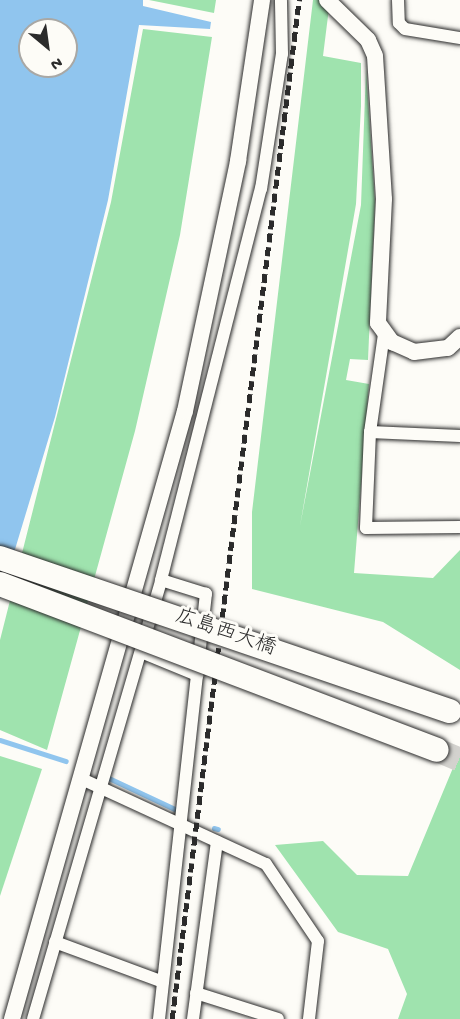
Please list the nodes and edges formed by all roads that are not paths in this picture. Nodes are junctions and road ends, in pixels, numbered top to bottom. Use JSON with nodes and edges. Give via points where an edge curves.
{"nodes":[{"id":1,"x":262,"y":0,"type":"edge"},
{"id":2,"x":281,"y":0,"type":"edge"},
{"id":3,"x":327,"y":0,"type":"edge"},
{"id":4,"x":398,"y":0,"type":"edge"},
{"id":5,"x":460,"y":38,"type":"edge"},
{"id":6,"x":384,"y":334,"type":"junction"},
{"id":7,"x":460,"y":337,"type":"edge"},
{"id":8,"x":370,"y":432,"type":"junction"},
{"id":9,"x":460,"y":436,"type":"edge"},
{"id":10,"x":460,"y":527,"type":"edge"},
{"id":11,"x":0,"y":558,"type":"edge"},
{"id":12,"x":161,"y":580,"type":"junction"},
{"id":13,"x":0,"y":584,"type":"edge"},
{"id":14,"x":141,"y":652,"type":"junction"},
{"id":15,"x":197,"y":675,"type":"junction"},
{"id":16,"x":450,"y":711,"type":"dead end"},
{"id":17,"x":437,"y":750,"type":"tunnel mouth"},
{"id":18,"x":84,"y":780,"type":"junction"},
{"id":19,"x":101,"y":785,"type":"junction"},
{"id":20,"x":183,"y":821,"type":"junction"},
{"id":21,"x":217,"y":842,"type":"junction"},
{"id":22,"x":55,"y":942,"type":"junction"},
{"id":23,"x":164,"y":982,"type":"junction"},
{"id":24,"x":196,"y":993,"type":"junction"},
{"id":25,"x":12,"y":1019,"type":"edge"},
{"id":26,"x":33,"y":1019,"type":"edge"},
{"id":27,"x":159,"y":1019,"type":"edge"},
{"id":28,"x":193,"y":1019,"type":"edge"},
{"id":29,"x":278,"y":1019,"type":"edge"},
{"id":30,"x":309,"y":1019,"type":"edge"}],
"edges":[{"from":1,"to":18,"type":"street","via":[[238,161],[185,411]]},
{"from":2,"to":12,"type":"street","via":[[282,54],[261,189]]},
{"from":3,"to":6,"type":"street","via":[[368,40],[375,56],[384,199],[378,323]]},
{"from":4,"to":5,"type":"street","via":[[399,23],[405,29]]},
{"from":6,"to":7,"type":"street","via":[[414,352],[448,348]]},
{"from":6,"to":8,"type":"street"},
{"from":8,"to":9,"type":"street"},
{"from":8,"to":10,"type":"street","via":[[366,528]]},
{"from":11,"to":16,"type":"highway","name":"広島西大橋","bridge":true},
{"from":12,"to":14,"type":"street"},
{"from":12,"to":15,"type":"street","via":[[206,594]]},
{"from":13,"to":17,"type":"highway","name":"広島西大橋","bridge":true},
{"from":14,"to":15,"type":"street"},
{"from":14,"to":19,"type":"street"},
{"from":15,"to":20,"type":"street"},
{"from":18,"to":19,"type":"street"},
{"from":18,"to":25,"type":"street"},
{"from":19,"to":20,"type":"street"},
{"from":19,"to":22,"type":"street"},
{"from":20,"to":21,"type":"street"},
{"from":20,"to":23,"type":"street"},
{"from":21,"to":24,"type":"street"},
{"from":21,"to":30,"type":"street","via":[[266,864],[310,922],[318,941]]},
{"from":22,"to":23,"type":"street"},
{"from":22,"to":26,"type":"street"},
{"from":23,"to":27,"type":"street"},
{"from":24,"to":28,"type":"street"},
{"from":24,"to":29,"type":"street"}]}
